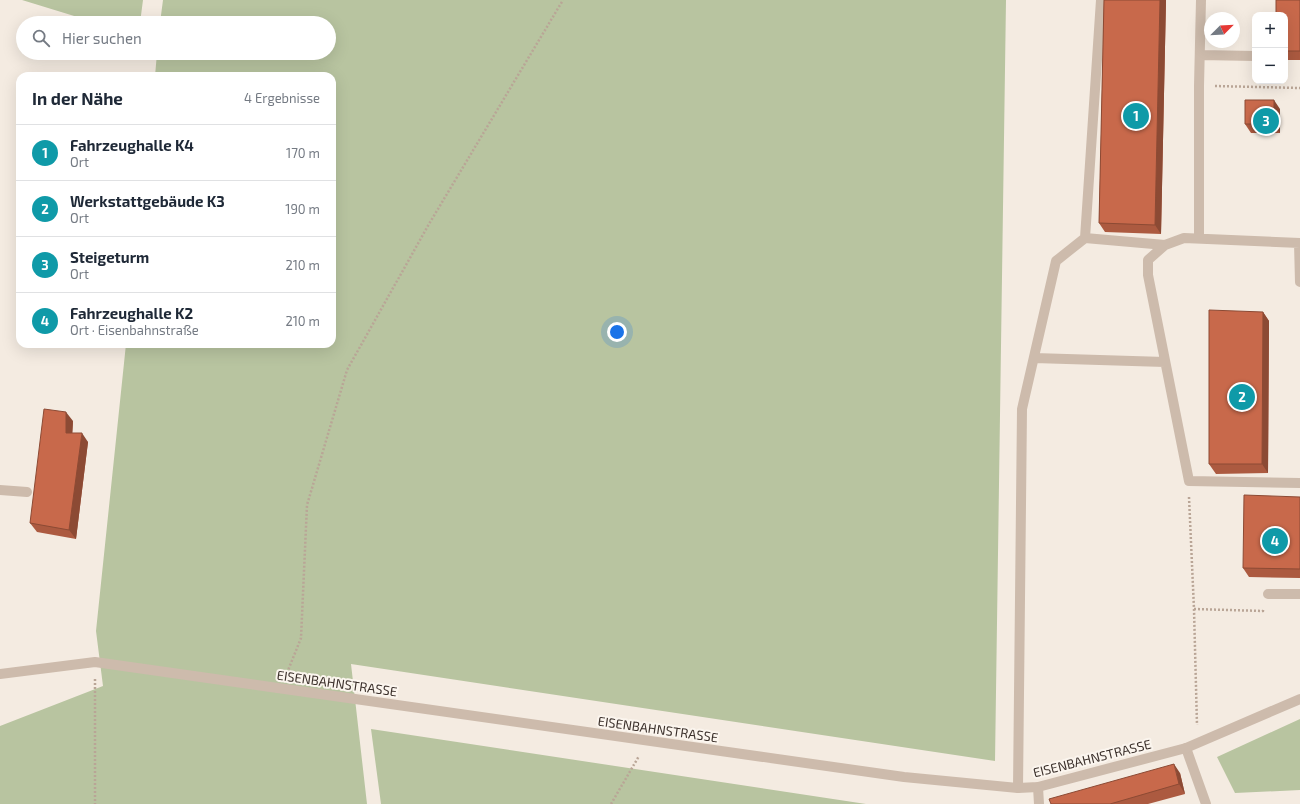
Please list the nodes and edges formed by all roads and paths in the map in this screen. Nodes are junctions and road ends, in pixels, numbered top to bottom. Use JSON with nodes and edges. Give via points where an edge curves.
{"nodes":[{"id":1,"x":563,"y":0,"type":"edge"},
{"id":2,"x":1102,"y":0,"type":"edge"},
{"id":3,"x":1201,"y":0,"type":"edge"},
{"id":4,"x":1200,"y":55,"type":"junction"},
{"id":5,"x":1252,"y":56,"type":"edge"},
{"id":6,"x":1199,"y":86,"type":"junction"},
{"id":7,"x":1300,"y":88,"type":"edge"},
{"id":8,"x":1085,"y":238,"type":"junction"},
{"id":9,"x":1199,"y":238,"type":"junction"},
{"id":10,"x":1300,"y":243,"type":"edge"},
{"id":11,"x":1165,"y":245,"type":"junction"},
{"id":12,"x":1300,"y":282,"type":"edge"},
{"id":13,"x":1034,"y":358,"type":"junction"},
{"id":14,"x":1165,"y":362,"type":"junction"},
{"id":15,"x":1189,"y":481,"type":"junction"},
{"id":16,"x":1300,"y":483,"type":"edge"},
{"id":17,"x":0,"y":490,"type":"edge"},
{"id":18,"x":27,"y":492,"type":"dead end"},
{"id":19,"x":1268,"y":594,"type":"joint"},
{"id":20,"x":1300,"y":594,"type":"edge"},
{"id":21,"x":1194,"y":609,"type":"junction"},
{"id":22,"x":95,"y":662,"type":"junction"},
{"id":23,"x":0,"y":674,"type":"edge"},
{"id":24,"x":281,"y":689,"type":"junction"},
{"id":25,"x":1300,"y":699,"type":"edge"},
{"id":26,"x":648,"y":740,"type":"junction"},
{"id":27,"x":1197,"y":744,"type":"junction"},
{"id":28,"x":1186,"y":748,"type":"junction"},
{"id":29,"x":1038,"y":787,"type":"junction"},
{"id":30,"x":1018,"y":788,"type":"junction"},
{"id":31,"x":95,"y":804,"type":"edge"},
{"id":32,"x":612,"y":804,"type":"edge"},
{"id":33,"x":1040,"y":804,"type":"edge"},
{"id":34,"x":1206,"y":804,"type":"edge"}],
"edges":[{"from":1,"to":24,"type":"path","via":[[429,224],[347,370],[307,505],[300,638]]},
{"from":2,"to":8,"type":"street"},
{"from":3,"to":4,"type":"street"},
{"from":4,"to":5,"type":"street"},
{"from":4,"to":6,"type":"street"},
{"from":6,"to":7,"type":"path"},
{"from":6,"to":9,"type":"street"},
{"from":8,"to":11,"type":"street"},
{"from":8,"to":13,"type":"street","via":[[1056,261]]},
{"from":9,"to":10,"type":"street"},
{"from":9,"to":11,"type":"street","via":[[1184,238]]},
{"from":10,"to":12,"type":"street"},
{"from":11,"to":14,"type":"street","via":[[1148,260],[1148,276]]},
{"from":13,"to":14,"type":"street"},
{"from":13,"to":30,"type":"street","via":[[1022,410]]},
{"from":14,"to":15,"type":"street"},
{"from":15,"to":16,"type":"street"},
{"from":15,"to":21,"type":"path"},
{"from":17,"to":18,"type":"street"},
{"from":19,"to":20,"type":"street"},
{"from":19,"to":21,"type":"path","via":[[1263,611]]},
{"from":21,"to":27,"type":"path"},
{"from":22,"to":23,"type":"street","name":"EISENBAHNSTRASSE"},
{"from":22,"to":24,"type":"street","name":"EISENBAHNSTRASSE"},
{"from":22,"to":31,"type":"path"},
{"from":24,"to":26,"type":"street","name":"EISENBAHNSTRASSE"},
{"from":25,"to":27,"type":"street","name":"EISENBAHNSTRASSE"},
{"from":26,"to":30,"type":"street","name":"EISENBAHNSTRASSE","via":[[904,777]]},
{"from":26,"to":32,"type":"path"},
{"from":27,"to":28,"type":"street","name":"EISENBAHNSTRASSE"},
{"from":28,"to":29,"type":"street","name":"EISENBAHNSTRASSE"},
{"from":28,"to":34,"type":"street"},
{"from":29,"to":30,"type":"street","name":"EISENBAHNSTRASSE"},
{"from":29,"to":33,"type":"street"}]}
